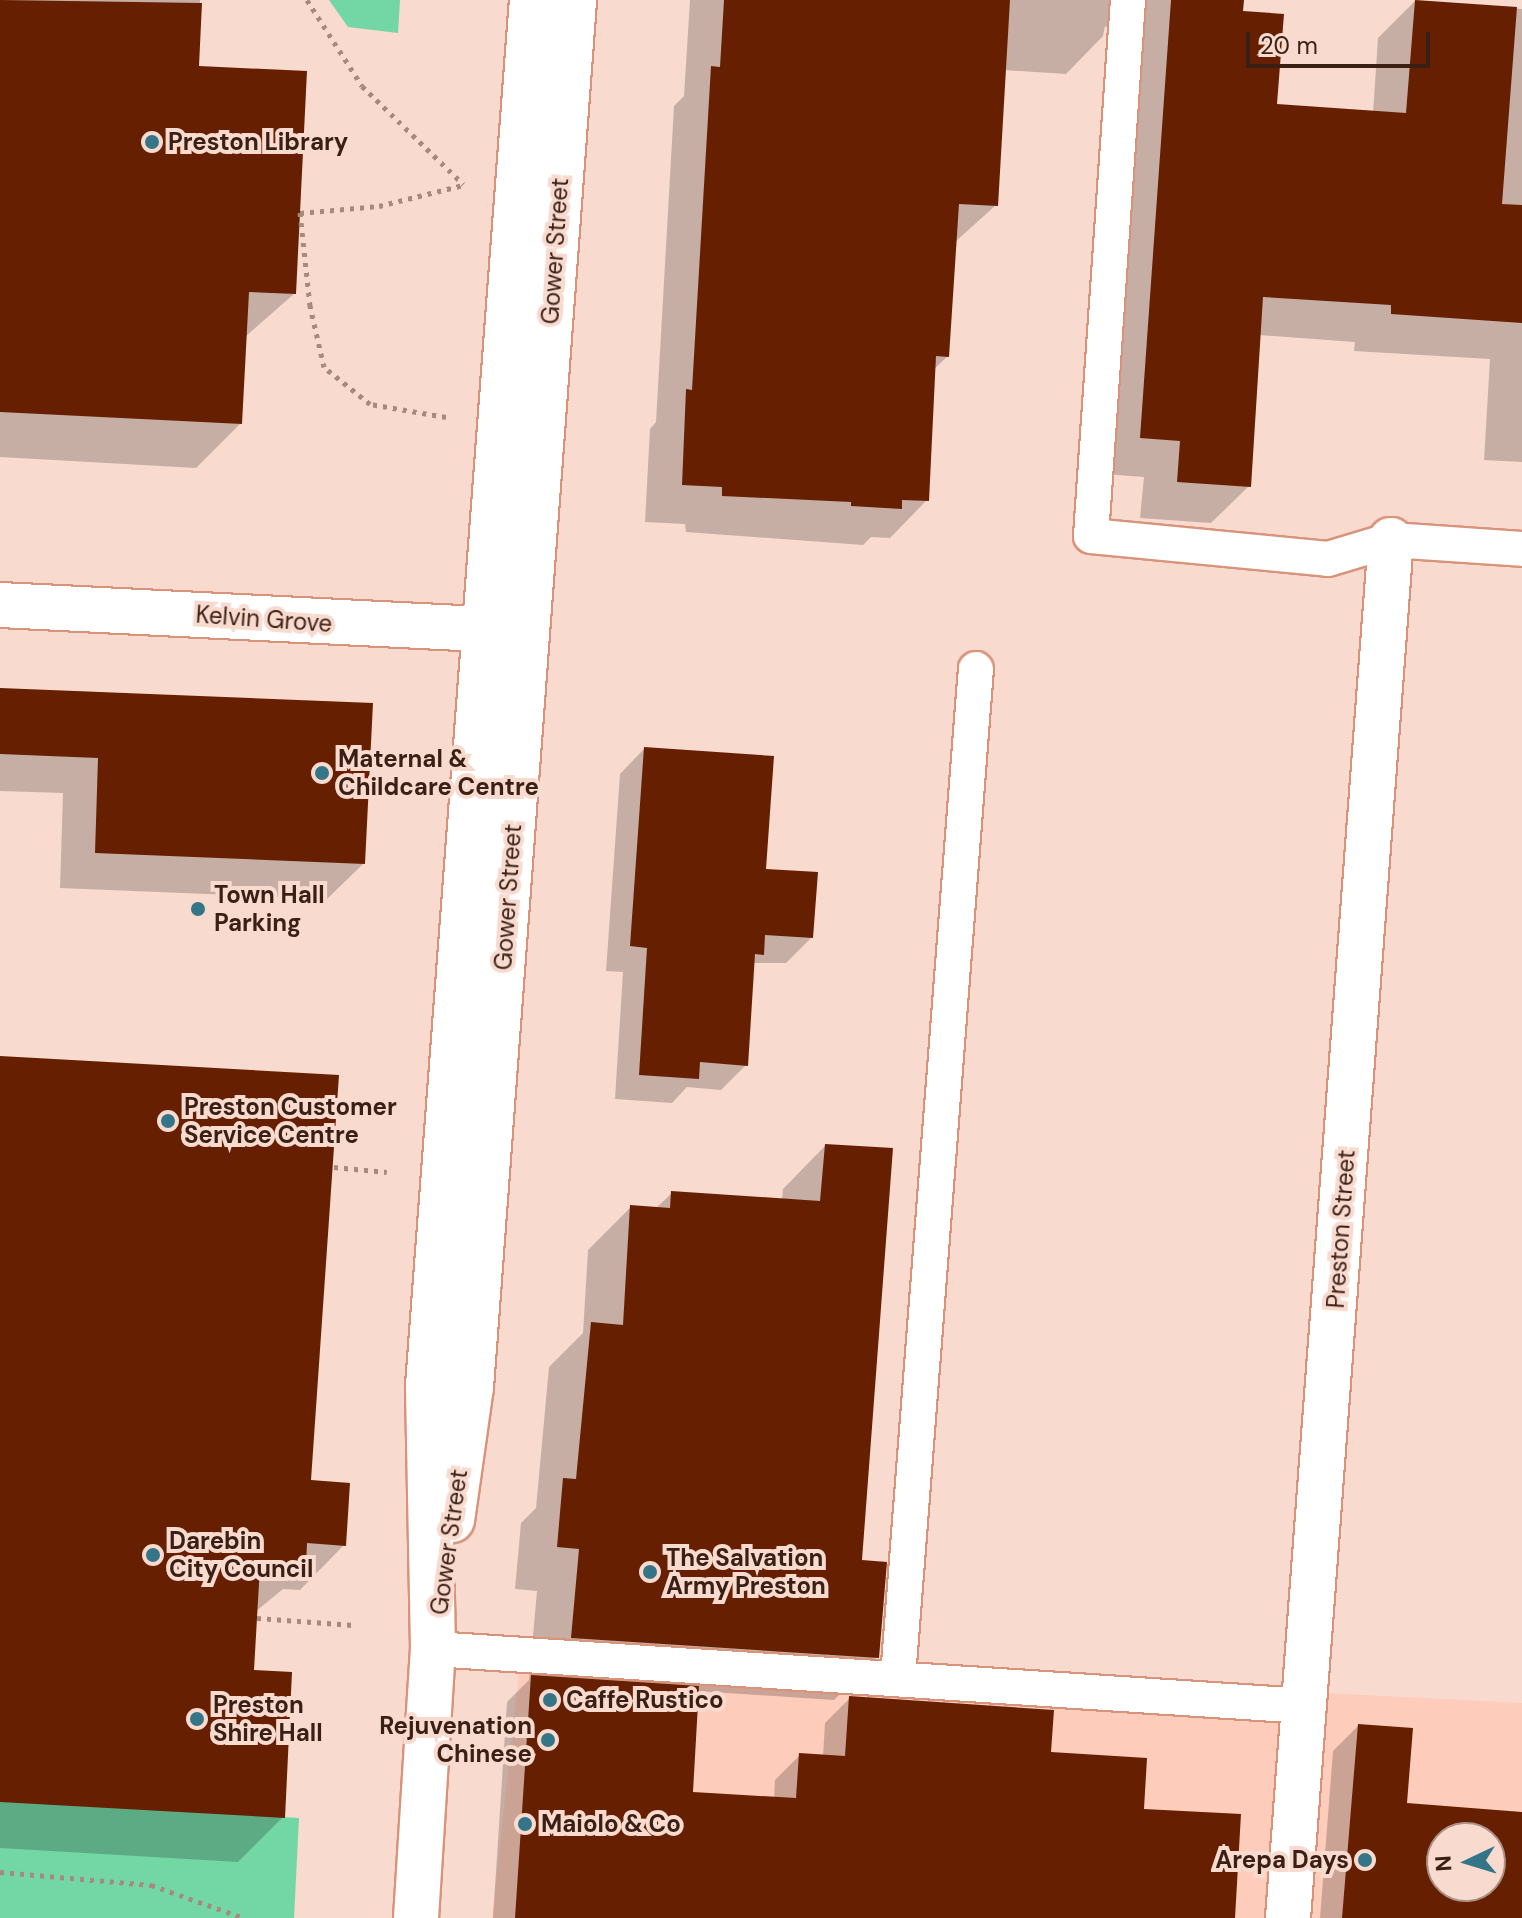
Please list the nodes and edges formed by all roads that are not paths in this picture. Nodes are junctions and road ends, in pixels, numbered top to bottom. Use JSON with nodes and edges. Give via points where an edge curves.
{"nodes":[{"id":1,"x":532,"y":0,"type":"edge"},
{"id":2,"x":574,"y":0,"type":"edge"},
{"id":3,"x":1128,"y":0,"type":"edge"},
{"id":4,"x":1391,"y":540,"type":"junction"},
{"id":5,"x":1522,"y":549,"type":"edge"},
{"id":6,"x":0,"y":605,"type":"edge"},
{"id":7,"x":482,"y":629,"type":"junction"},
{"id":8,"x":527,"y":632,"type":"junction"},
{"id":9,"x":976,"y":669,"type":"dead end"},
{"id":10,"x":433,"y":1649,"type":"junction"},
{"id":11,"x":898,"y":1677,"type":"junction"},
{"id":12,"x":1306,"y":1706,"type":"junction"},
{"id":13,"x":416,"y":1918,"type":"edge"},
{"id":14,"x":1288,"y":1918,"type":"edge"}],
"edges":[{"from":1,"to":7,"type":"street","name":"Gower Street"},
{"from":2,"to":8,"type":"street","name":"Gower Street"},
{"from":3,"to":4,"type":"lane","via":[[1091,536],[1328,559]]},
{"from":4,"to":5,"type":"lane"},
{"from":4,"to":12,"type":"street","name":"Preston Street"},
{"from":6,"to":7,"type":"street","name":"Kelvin Grove"},
{"from":7,"to":8,"type":"street","name":"Kelvin Grove"},
{"from":7,"to":10,"type":"street","name":"Gower Street","via":[[428,1386]]},
{"from":8,"to":10,"type":"street","name":"Gower Street","via":[[471,1387]]},
{"from":9,"to":11,"type":"lane"},
{"from":10,"to":11,"type":"lane"},
{"from":10,"to":13,"type":"street","name":"Gower Street"},
{"from":11,"to":12,"type":"lane"},
{"from":12,"to":14,"type":"street","name":"Preston Street"}]}
